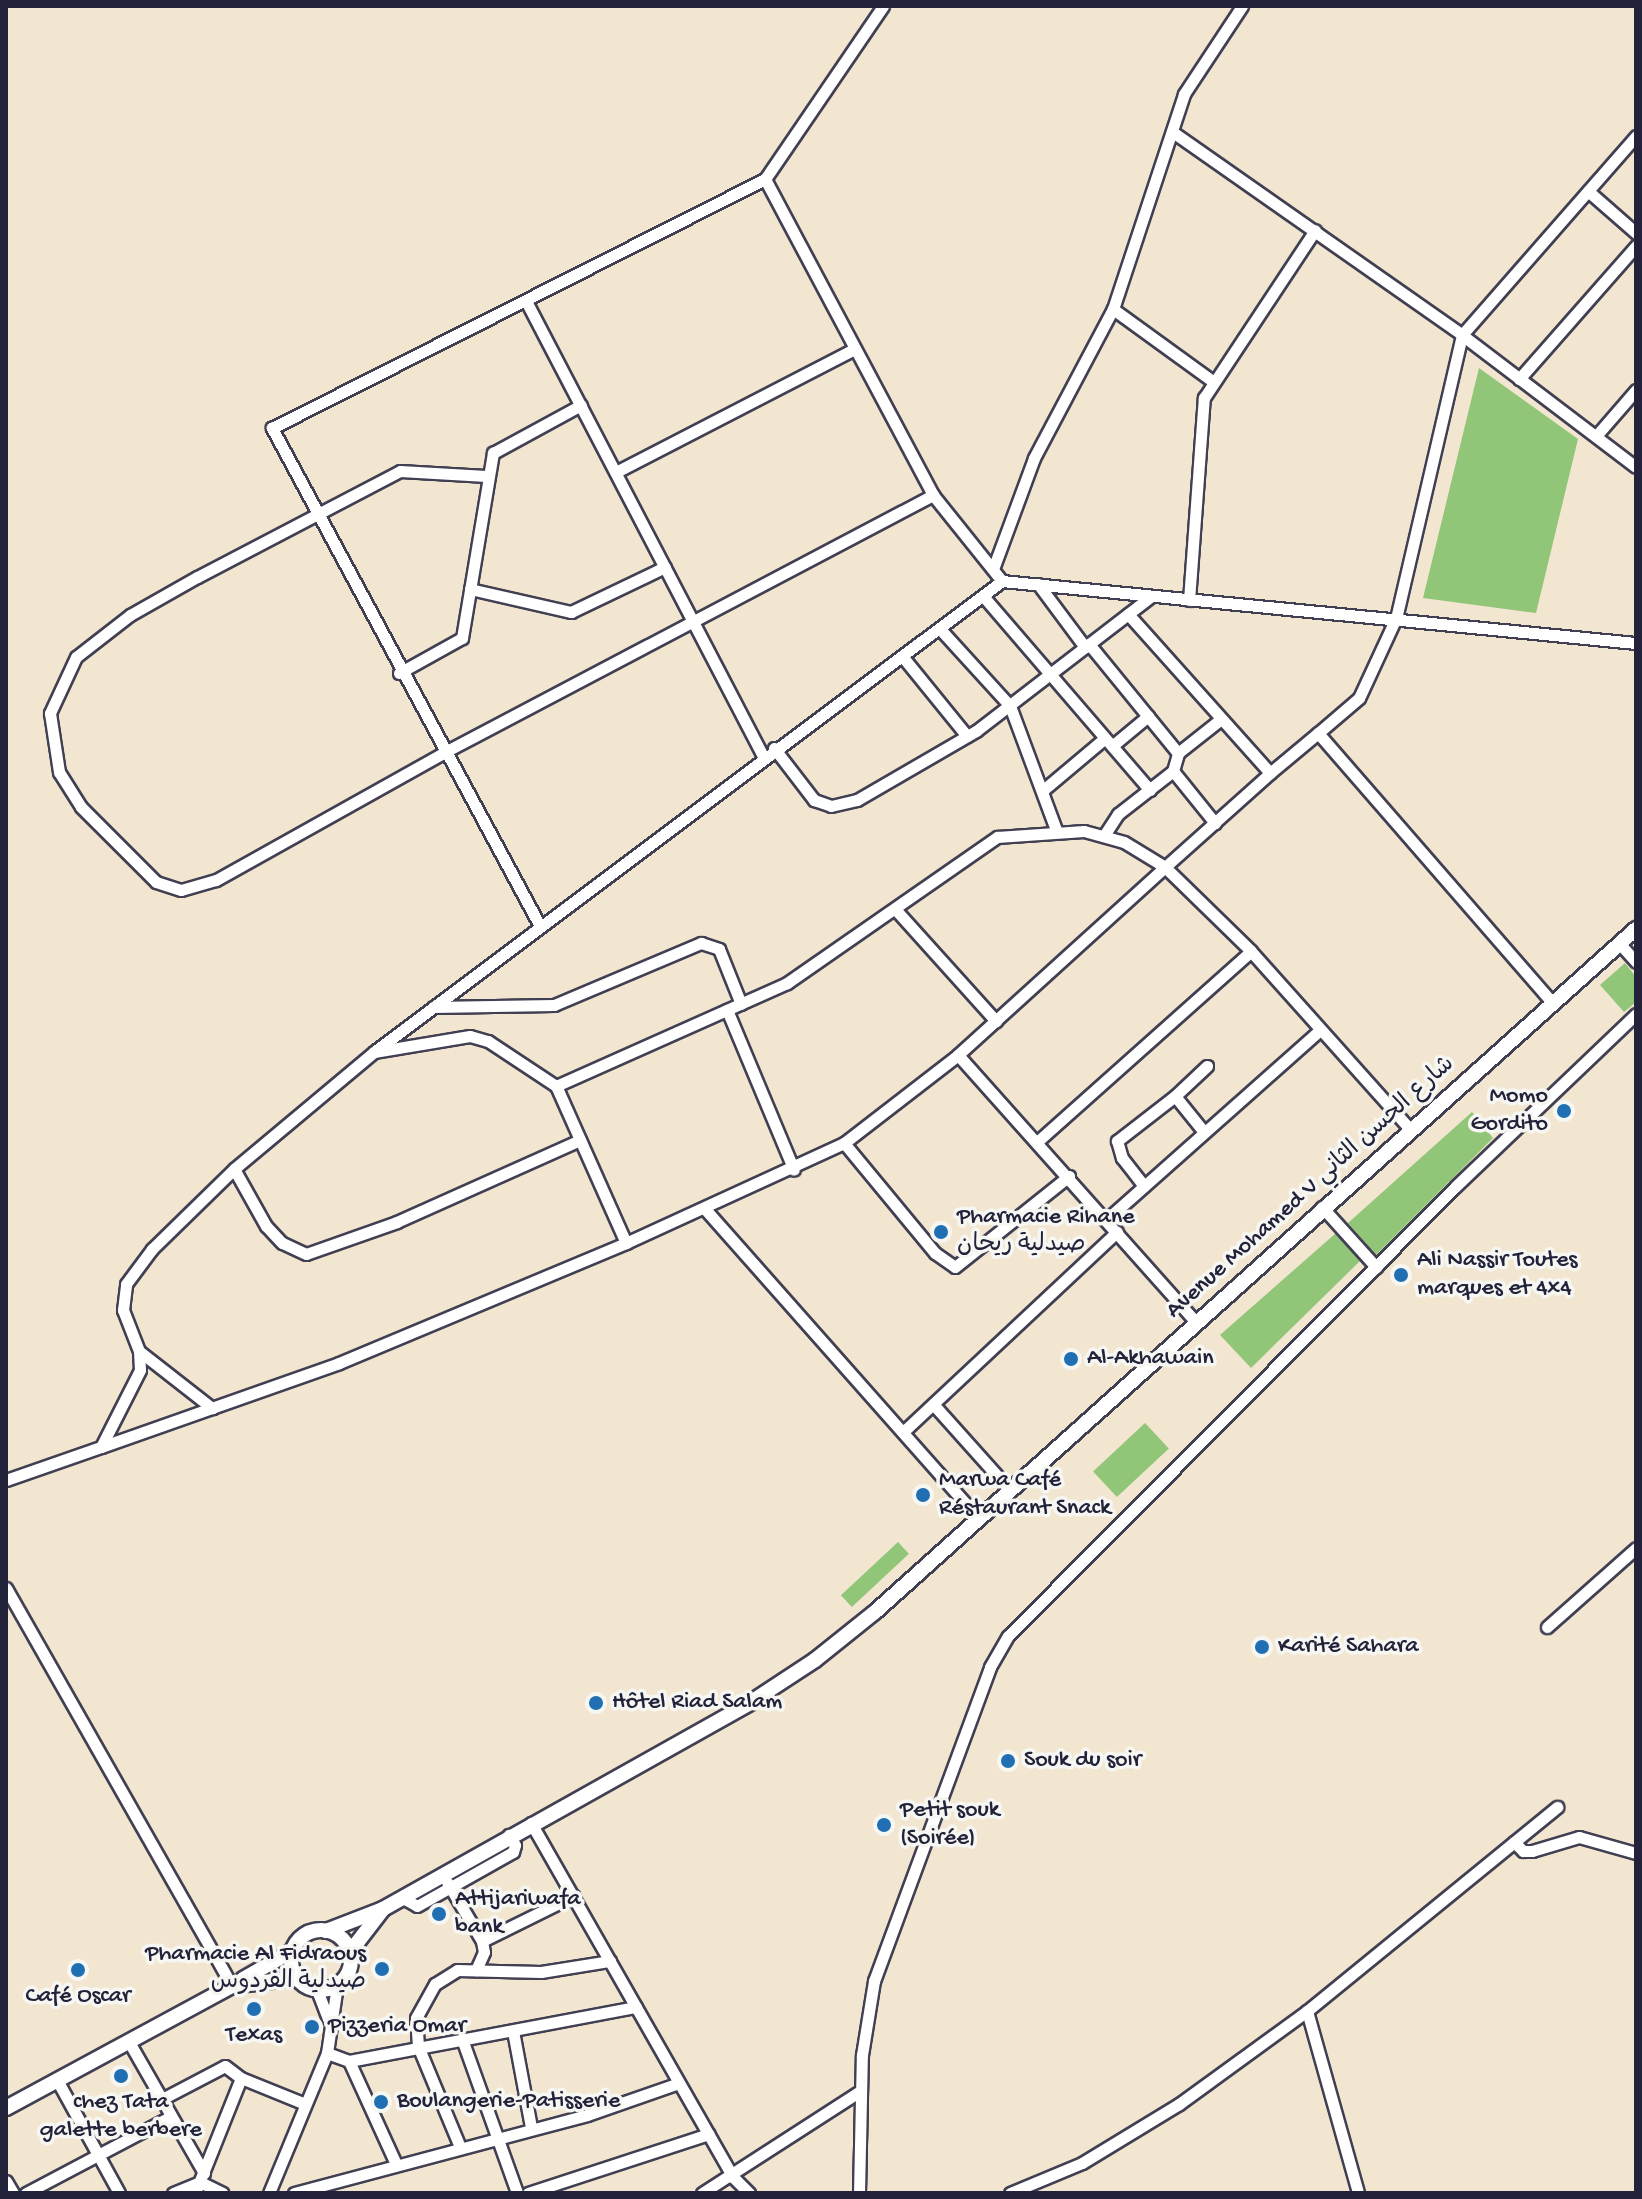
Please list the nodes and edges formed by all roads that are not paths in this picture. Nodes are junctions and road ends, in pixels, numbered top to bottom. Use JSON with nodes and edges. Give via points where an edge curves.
{"nodes":[{"id":1,"x":883,"y":6,"type":"edge"},
{"id":2,"x":1242,"y":6,"type":"edge"},
{"id":3,"x":1174,"y":133,"type":"junction"},
{"id":4,"x":1636,"y":136,"type":"edge"},
{"id":5,"x":765,"y":179,"type":"junction"},
{"id":6,"x":1588,"y":191,"type":"junction"},
{"id":7,"x":1315,"y":230,"type":"junction"},
{"id":8,"x":1636,"y":233,"type":"edge"},
{"id":9,"x":1636,"y":246,"type":"edge"},
{"id":10,"x":526,"y":301,"type":"junction"},
{"id":11,"x":1113,"y":309,"type":"junction"},
{"id":12,"x":1462,"y":335,"type":"junction"},
{"id":13,"x":852,"y":350,"type":"junction"},
{"id":14,"x":1519,"y":379,"type":"junction"},
{"id":15,"x":1211,"y":380,"type":"junction"},
{"id":16,"x":1636,"y":390,"type":"edge"},
{"id":17,"x":581,"y":405,"type":"junction"},
{"id":18,"x":1596,"y":436,"type":"junction"},
{"id":19,"x":1636,"y":467,"type":"edge"},
{"id":20,"x":616,"y":472,"type":"junction"},
{"id":21,"x":486,"y":476,"type":"junction"},
{"id":22,"x":933,"y":495,"type":"junction"},
{"id":23,"x":315,"y":514,"type":"junction"},
{"id":24,"x":665,"y":567,"type":"junction"},
{"id":25,"x":993,"y":569,"type":"junction"},
{"id":26,"x":1002,"y":581,"type":"junction"},
{"id":27,"x":1038,"y":584,"type":"junction"},
{"id":28,"x":470,"y":589,"type":"junction"},
{"id":29,"x":983,"y":596,"type":"junction"},
{"id":30,"x":1150,"y":597,"type":"junction"},
{"id":31,"x":1189,"y":600,"type":"junction"},
{"id":32,"x":1128,"y":614,"type":"junction"},
{"id":33,"x":1396,"y":618,"type":"junction"},
{"id":34,"x":696,"y":624,"type":"junction"},
{"id":35,"x":940,"y":629,"type":"junction"},
{"id":36,"x":1636,"y":643,"type":"edge"},
{"id":37,"x":1087,"y":645,"type":"junction"},
{"id":38,"x":902,"y":656,"type":"junction"},
{"id":39,"x":399,"y":673,"type":"junction"},
{"id":40,"x":1049,"y":675,"type":"junction"},
{"id":41,"x":1010,"y":706,"type":"junction"},
{"id":42,"x":1148,"y":716,"type":"junction"},
{"id":43,"x":1221,"y":719,"type":"junction"},
{"id":44,"x":1318,"y":733,"type":"junction"},
{"id":45,"x":967,"y":736,"type":"junction"},
{"id":46,"x":1109,"y":742,"type":"junction"},
{"id":47,"x":774,"y":748,"type":"junction"},
{"id":48,"x":443,"y":753,"type":"junction"},
{"id":49,"x":1178,"y":753,"type":"junction"},
{"id":50,"x":763,"y":756,"type":"junction"},
{"id":51,"x":1173,"y":771,"type":"junction"},
{"id":52,"x":1270,"y":773,"type":"junction"},
{"id":53,"x":1150,"y":790,"type":"junction"},
{"id":54,"x":1042,"y":791,"type":"junction"},
{"id":55,"x":1215,"y":823,"type":"junction"},
{"id":56,"x":1056,"y":830,"type":"junction"},
{"id":57,"x":1105,"y":834,"type":"junction"},
{"id":58,"x":1165,"y":867,"type":"junction"},
{"id":59,"x":895,"y":909,"type":"junction"},
{"id":60,"x":540,"y":926,"type":"junction"},
{"id":61,"x":1636,"y":929,"type":"edge"},
{"id":62,"x":1619,"y":943,"type":"junction"},
{"id":63,"x":1251,"y":951,"type":"junction"},
{"id":64,"x":1636,"y":962,"type":"edge"},
{"id":65,"x":1552,"y":1002,"type":"junction"},
{"id":66,"x":741,"y":1004,"type":"junction"},
{"id":67,"x":433,"y":1007,"type":"junction"},
{"id":68,"x":727,"y":1010,"type":"junction"},
{"id":69,"x":1636,"y":1014,"type":"edge"},
{"id":70,"x":996,"y":1021,"type":"junction"},
{"id":71,"x":1319,"y":1031,"type":"junction"},
{"id":72,"x":374,"y":1052,"type":"junction"},
{"id":73,"x":958,"y":1055,"type":"junction"},
{"id":74,"x":1207,"y":1066,"type":"dead end"},
{"id":75,"x":556,"y":1086,"type":"junction"},
{"id":76,"x":1175,"y":1096,"type":"junction"},
{"id":77,"x":1409,"y":1128,"type":"junction"},
{"id":78,"x":1204,"y":1132,"type":"junction"},
{"id":79,"x":580,"y":1140,"type":"junction"},
{"id":80,"x":1038,"y":1141,"type":"junction"},
{"id":81,"x":844,"y":1143,"type":"junction"},
{"id":82,"x":234,"y":1169,"type":"junction"},
{"id":83,"x":794,"y":1170,"type":"junction"},
{"id":84,"x":1069,"y":1176,"type":"junction"},
{"id":85,"x":1144,"y":1186,"type":"junction"},
{"id":86,"x":1322,"y":1207,"type":"junction"},
{"id":87,"x":705,"y":1209,"type":"junction"},
{"id":88,"x":1106,"y":1220,"type":"junction"},
{"id":89,"x":1117,"y":1232,"type":"junction"},
{"id":90,"x":626,"y":1243,"type":"junction"},
{"id":91,"x":1376,"y":1267,"type":"junction"},
{"id":92,"x":1195,"y":1321,"type":"junction"},
{"id":93,"x":139,"y":1351,"type":"junction"},
{"id":94,"x":933,"y":1404,"type":"junction"},
{"id":95,"x":212,"y":1408,"type":"junction"},
{"id":96,"x":903,"y":1432,"type":"junction"},
{"id":97,"x":101,"y":1447,"type":"junction"},
{"id":98,"x":6,"y":1480,"type":"edge"},
{"id":99,"x":1009,"y":1489,"type":"junction"},
{"id":100,"x":978,"y":1518,"type":"junction"},
{"id":101,"x":1636,"y":1548,"type":"edge"},
{"id":102,"x":6,"y":1588,"type":"edge"},
{"id":103,"x":1547,"y":1627,"type":"dead end"},
{"id":104,"x":1557,"y":1807,"type":"dead end"},
{"id":105,"x":531,"y":1823,"type":"junction"},
{"id":106,"x":509,"y":1835,"type":"junction"},
{"id":107,"x":1514,"y":1842,"type":"junction"},
{"id":108,"x":1636,"y":1853,"type":"edge"},
{"id":109,"x":442,"y":1872,"type":"junction"},
{"id":110,"x":450,"y":1887,"type":"junction"},
{"id":111,"x":573,"y":1896,"type":"junction"},
{"id":112,"x":401,"y":1897,"type":"junction"},
{"id":113,"x":383,"y":1909,"type":"junction"},
{"id":114,"x":326,"y":1931,"type":"junction"},
{"id":115,"x":482,"y":1941,"type":"junction"},
{"id":116,"x":292,"y":1951,"type":"junction"},
{"id":117,"x":350,"y":1952,"type":"junction"},
{"id":118,"x":610,"y":1961,"type":"junction"},
{"id":119,"x":476,"y":1970,"type":"junction"},
{"id":120,"x":296,"y":1978,"type":"junction"},
{"id":121,"x":236,"y":1984,"type":"junction"},
{"id":122,"x":337,"y":1985,"type":"junction"},
{"id":123,"x":317,"y":1990,"type":"junction"},
{"id":124,"x":636,"y":2007,"type":"junction"},
{"id":125,"x":1307,"y":2011,"type":"junction"},
{"id":126,"x":330,"y":2026,"type":"junction"},
{"id":127,"x":513,"y":2031,"type":"junction"},
{"id":128,"x":462,"y":2039,"type":"junction"},
{"id":129,"x":129,"y":2042,"type":"junction"},
{"id":130,"x":418,"y":2046,"type":"junction"},
{"id":131,"x":327,"y":2053,"type":"junction"},
{"id":132,"x":349,"y":2061,"type":"junction"},
{"id":133,"x":241,"y":2078,"type":"junction"},
{"id":134,"x":57,"y":2080,"type":"junction"},
{"id":135,"x":679,"y":2083,"type":"junction"},
{"id":136,"x":860,"y":2091,"type":"junction"},
{"id":137,"x":160,"y":2100,"type":"junction"},
{"id":138,"x":305,"y":2104,"type":"junction"},
{"id":139,"x":6,"y":2108,"type":"edge"},
{"id":140,"x":170,"y":2117,"type":"junction"},
{"id":141,"x":531,"y":2127,"type":"junction"},
{"id":142,"x":709,"y":2134,"type":"junction"},
{"id":143,"x":498,"y":2135,"type":"junction"},
{"id":144,"x":460,"y":2147,"type":"junction"},
{"id":145,"x":98,"y":2155,"type":"junction"},
{"id":146,"x":396,"y":2164,"type":"junction"},
{"id":147,"x":733,"y":2177,"type":"junction"},
{"id":148,"x":6,"y":2181,"type":"edge"},
{"id":149,"x":200,"y":2183,"type":"edge"},
{"id":150,"x":271,"y":2189,"type":"edge"},
{"id":151,"x":13,"y":2193,"type":"edge"},
{"id":152,"x":26,"y":2193,"type":"edge"},
{"id":153,"x":119,"y":2193,"type":"edge"},
{"id":154,"x":173,"y":2193,"type":"edge"},
{"id":155,"x":223,"y":2193,"type":"edge"},
{"id":156,"x":293,"y":2193,"type":"edge"},
{"id":157,"x":517,"y":2193,"type":"edge"},
{"id":158,"x":528,"y":2193,"type":"edge"},
{"id":159,"x":702,"y":2193,"type":"edge"},
{"id":160,"x":749,"y":2193,"type":"edge"},
{"id":161,"x":859,"y":2193,"type":"edge"},
{"id":162,"x":1010,"y":2193,"type":"edge"},
{"id":163,"x":1358,"y":2193,"type":"edge"}],
"edges":[{"from":1,"to":5,"type":"street"},
{"from":2,"to":3,"type":"street","via":[[1190,83]]},
{"from":3,"to":7,"type":"street"},
{"from":3,"to":11,"type":"street"},
{"from":4,"to":6,"type":"street"},
{"from":5,"to":10,"type":"street"},
{"from":5,"to":13,"type":"street"},
{"from":6,"to":8,"type":"street"},
{"from":6,"to":12,"type":"street"},
{"from":7,"to":12,"type":"street"},
{"from":7,"to":15,"type":"street"},
{"from":9,"to":14,"type":"street"},
{"from":10,"to":17,"type":"street"},
{"from":10,"to":23,"type":"street","via":[[272,428]]},
{"from":11,"to":15,"type":"street"},
{"from":11,"to":25,"type":"street","via":[[1034,458]]},
{"from":12,"to":14,"type":"street"},
{"from":12,"to":33,"type":"street"},
{"from":13,"to":20,"type":"street"},
{"from":13,"to":22,"type":"street"},
{"from":14,"to":18,"type":"street"},
{"from":15,"to":31,"type":"street","via":[[1199,413]]},
{"from":16,"to":18,"type":"street"},
{"from":17,"to":20,"type":"street"},
{"from":17,"to":21,"type":"street","via":[[500,447]]},
{"from":18,"to":19,"type":"street"},
{"from":20,"to":24,"type":"street"},
{"from":21,"to":23,"type":"street","via":[[400,471]]},
{"from":21,"to":28,"type":"street"},
{"from":22,"to":25,"type":"street"},
{"from":22,"to":34,"type":"street"},
{"from":23,"to":39,"type":"street"},
{"from":23,"to":48,"type":"street","via":[[130,615],[76,657],[50,713],[59,772],[81,807],[156,882],[181,890],[232,872]]},
{"from":24,"to":28,"type":"street","via":[[571,612]]},
{"from":24,"to":34,"type":"street"},
{"from":25,"to":26,"type":"street"},
{"from":26,"to":27,"type":"street"},
{"from":26,"to":29,"type":"street"},
{"from":27,"to":30,"type":"street"},
{"from":27,"to":37,"type":"street"},
{"from":28,"to":39,"type":"street","via":[[458,643]]},
{"from":29,"to":35,"type":"street"},
{"from":29,"to":40,"type":"street"},
{"from":30,"to":31,"type":"street"},
{"from":30,"to":32,"type":"street"},
{"from":31,"to":33,"type":"street"},
{"from":32,"to":37,"type":"street"},
{"from":32,"to":43,"type":"street"},
{"from":33,"to":36,"type":"street"},
{"from":33,"to":44,"type":"street","via":[[1359,698]]},
{"from":34,"to":48,"type":"street"},
{"from":34,"to":50,"type":"street"},
{"from":35,"to":38,"type":"street"},
{"from":35,"to":41,"type":"street"},
{"from":37,"to":40,"type":"street"},
{"from":37,"to":42,"type":"street"},
{"from":38,"to":45,"type":"street"},
{"from":38,"to":47,"type":"street"},
{"from":39,"to":48,"type":"street"},
{"from":40,"to":41,"type":"street"},
{"from":40,"to":46,"type":"street"},
{"from":41,"to":45,"type":"street"},
{"from":41,"to":54,"type":"street"},
{"from":42,"to":46,"type":"street"},
{"from":42,"to":49,"type":"street"},
{"from":43,"to":49,"type":"street"},
{"from":43,"to":52,"type":"street"},
{"from":44,"to":52,"type":"street"},
{"from":44,"to":65,"type":"street"},
{"from":45,"to":47,"type":"street","via":[[840,806],[814,800]]},
{"from":46,"to":53,"type":"street"},
{"from":46,"to":54,"type":"street"},
{"from":47,"to":50,"type":"street"},
{"from":48,"to":60,"type":"street"},
{"from":49,"to":51,"type":"street"},
{"from":50,"to":60,"type":"street"},
{"from":51,"to":53,"type":"street"},
{"from":51,"to":55,"type":"street"},
{"from":52,"to":55,"type":"street"},
{"from":53,"to":57,"type":"street","via":[[1109,823]]},
{"from":54,"to":56,"type":"street"},
{"from":55,"to":58,"type":"street"},
{"from":56,"to":57,"type":"street"},
{"from":56,"to":59,"type":"street","via":[[997,837]]},
{"from":57,"to":58,"type":"street"},
{"from":58,"to":63,"type":"street"},
{"from":58,"to":70,"type":"street"},
{"from":59,"to":66,"type":"street","via":[[803,973]]},
{"from":59,"to":70,"type":"street"},
{"from":60,"to":67,"type":"street"},
{"from":61,"to":62,"type":"main road","name":"Avenue Mohamed V شارع الحسن الثاني"},
{"from":62,"to":64,"type":"street"},
{"from":62,"to":65,"type":"main road","name":"Avenue Mohamed V شارع الحسن الثاني"},
{"from":63,"to":71,"type":"street"},
{"from":63,"to":80,"type":"street"},
{"from":65,"to":77,"type":"main road","name":"Avenue Mohamed V شارع الحسن الثاني"},
{"from":66,"to":67,"type":"street","via":[[719,949],[701,943],[554,1005]]},
{"from":66,"to":68,"type":"street"},
{"from":67,"to":72,"type":"street"},
{"from":68,"to":75,"type":"street"},
{"from":68,"to":83,"type":"street"},
{"from":69,"to":91,"type":"street"},
{"from":70,"to":73,"type":"street"},
{"from":71,"to":77,"type":"street"},
{"from":71,"to":78,"type":"street"},
{"from":72,"to":75,"type":"street","via":[[470,1036],[488,1041]]},
{"from":72,"to":82,"type":"street"},
{"from":73,"to":80,"type":"street"},
{"from":73,"to":81,"type":"street"},
{"from":74,"to":76,"type":"street"},
{"from":75,"to":79,"type":"street"},
{"from":76,"to":78,"type":"street"},
{"from":76,"to":85,"type":"street","via":[[1117,1141],[1122,1158]]},
{"from":77,"to":86,"type":"main road","name":"Avenue Mohamed V شارع الحسن الثاني"},
{"from":78,"to":85,"type":"street"},
{"from":79,"to":82,"type":"street","via":[[397,1222],[306,1254],[282,1243],[266,1226]]},
{"from":79,"to":90,"type":"street"},
{"from":80,"to":84,"type":"street"},
{"from":81,"to":83,"type":"street"},
{"from":81,"to":84,"type":"street","via":[[935,1253],[955,1267]]},
{"from":82,"to":93,"type":"street","via":[[152,1249],[126,1284],[123,1310]]},
{"from":83,"to":87,"type":"street"},
{"from":84,"to":88,"type":"street"},
{"from":85,"to":88,"type":"street"},
{"from":86,"to":91,"type":"street"},
{"from":86,"to":92,"type":"main road","name":"Avenue Mohamed V شارع الحسن الثاني"},
{"from":87,"to":90,"type":"street"},
{"from":87,"to":96,"type":"street"},
{"from":88,"to":89,"type":"street"},
{"from":89,"to":92,"type":"street"},
{"from":89,"to":94,"type":"street"},
{"from":90,"to":95,"type":"street","via":[[339,1363]]},
{"from":91,"to":136,"type":"street","via":[[1008,1636],[990,1667],[874,1981]]},
{"from":92,"to":99,"type":"main road","name":"Avenue Mohamed V شارع الحسن الثاني"},
{"from":93,"to":95,"type":"street"},
{"from":93,"to":97,"type":"street","via":[[133,1389]]},
{"from":94,"to":96,"type":"street"},
{"from":94,"to":99,"type":"street"},
{"from":95,"to":97,"type":"street"},
{"from":96,"to":100,"type":"street"},
{"from":97,"to":98,"type":"street"},
{"from":99,"to":100,"type":"main road","name":"Avenue Mohamed V شارع الحسن الثاني"},
{"from":100,"to":105,"type":"main road","name":"Avenue Mohamed V شارع الحسن الثاني","via":[[803,1669]]},
{"from":101,"to":103,"type":"street"},
{"from":102,"to":121,"type":"street"},
{"from":104,"to":107,"type":"street"},
{"from":105,"to":106,"type":"main road","name":"Avenue Mohamed V شارع الحسن الثاني"},
{"from":105,"to":111,"type":"street"},
{"from":106,"to":109,"type":"main road","name":"Avenue Mohamed V شارع الحسن الثاني"},
{"from":106,"to":110,"type":"street","via":[[513,1852]]},
{"from":107,"to":108,"type":"street","via":[[1523,1851],[1532,1851],[1579,1837]]},
{"from":107,"to":125,"type":"street"},
{"from":109,"to":110,"type":"street"},
{"from":109,"to":112,"type":"main road","name":"Avenue Mohamed V شارع الحسن الثاني"},
{"from":110,"to":112,"type":"street","via":[[414,1907]]},
{"from":110,"to":115,"type":"street"},
{"from":111,"to":115,"type":"street"},
{"from":111,"to":118,"type":"street"},
{"from":112,"to":113,"type":"main road","name":"Avenue Mohamed V شارع الحسن الثاني"},
{"from":113,"to":114,"type":"main road","name":"Avenue Mohamed V شارع الحسن الثاني"},
{"from":113,"to":117,"type":"main road","name":"Avenue Mohamed V شارع الحسن الثاني"},
{"from":114,"to":116,"type":"main road","name":"Avenue Mohamed V شارع الحسن الثاني","via":[[302,1937]]},
{"from":114,"to":117,"type":"main road","via":[[341,1938]]},
{"from":115,"to":119,"type":"street","via":[[484,1952]]},
{"from":116,"to":120,"type":"main road"},
{"from":116,"to":121,"type":"main road","name":"Avenue Mohamed V شارع الحسن الثاني"},
{"from":117,"to":122,"type":"main road","name":"Avenue Mohamed V شارع الحسن الثاني","via":[[349,1971]]},
{"from":118,"to":119,"type":"street","via":[[541,1972]]},
{"from":118,"to":124,"type":"street"},
{"from":119,"to":130,"type":"street","via":[[457,1970],[435,1984],[416,2018]]},
{"from":120,"to":121,"type":"main road","name":"Avenue Mohamed V شارع الحسن الثاني"},
{"from":120,"to":123,"type":"main road"},
{"from":121,"to":129,"type":"main road","name":"Avenue Mohamed V شارع الحسن الثاني"},
{"from":122,"to":123,"type":"main road"},
{"from":122,"to":126,"type":"street"},
{"from":123,"to":126,"type":"street"},
{"from":124,"to":127,"type":"street"},
{"from":124,"to":135,"type":"street"},
{"from":125,"to":162,"type":"street","via":[[1137,2133]]},
{"from":125,"to":163,"type":"street"},
{"from":126,"to":131,"type":"street"},
{"from":127,"to":128,"type":"street"},
{"from":127,"to":141,"type":"street"},
{"from":128,"to":130,"type":"street"},
{"from":128,"to":143,"type":"street"},
{"from":129,"to":134,"type":"main road","name":"Avenue Mohamed V شارع الحسن الثاني"},
{"from":129,"to":137,"type":"street"},
{"from":130,"to":132,"type":"street"},
{"from":130,"to":144,"type":"street"},
{"from":131,"to":132,"type":"street"},
{"from":131,"to":138,"type":"street"},
{"from":132,"to":146,"type":"street"},
{"from":133,"to":137,"type":"street","via":[[225,2066]]},
{"from":133,"to":138,"type":"street"},
{"from":133,"to":149,"type":"street"},
{"from":134,"to":139,"type":"main road","name":"Avenue Mohamed V شارع الحسن الثاني"},
{"from":134,"to":145,"type":"street"},
{"from":135,"to":141,"type":"street"},
{"from":135,"to":142,"type":"street"},
{"from":136,"to":147,"type":"street"},
{"from":136,"to":161,"type":"street"},
{"from":137,"to":140,"type":"street"},
{"from":138,"to":150,"type":"street"},
{"from":140,"to":145,"type":"street"},
{"from":140,"to":149,"type":"street"},
{"from":141,"to":143,"type":"street"},
{"from":142,"to":147,"type":"street"},
{"from":142,"to":158,"type":"street"},
{"from":143,"to":144,"type":"street"},
{"from":143,"to":157,"type":"street"},
{"from":144,"to":146,"type":"street"},
{"from":145,"to":152,"type":"street"},
{"from":145,"to":153,"type":"street"},
{"from":146,"to":156,"type":"street"},
{"from":147,"to":159,"type":"street"},
{"from":147,"to":160,"type":"street"},
{"from":148,"to":151,"type":"street"},
{"from":149,"to":154,"type":"street"},
{"from":149,"to":155,"type":"street"},
{"from":150,"to":156,"type":"street"}]}
